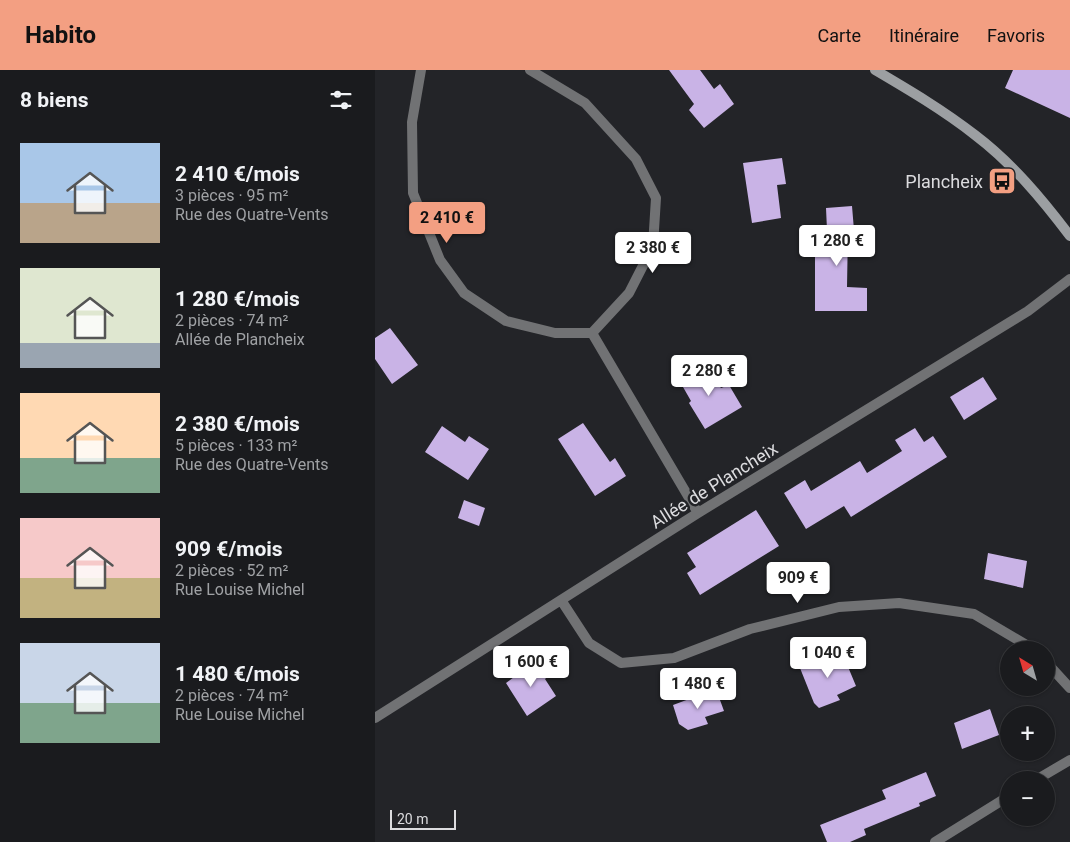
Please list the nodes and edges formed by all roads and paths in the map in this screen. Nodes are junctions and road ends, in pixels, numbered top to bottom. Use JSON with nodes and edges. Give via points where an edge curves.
{"nodes":[{"id":1,"x":421,"y":70,"type":"edge"},
{"id":2,"x":530,"y":70,"type":"edge"},
{"id":3,"x":875,"y":70,"type":"edge"},
{"id":4,"x":1070,"y":236,"type":"edge"},
{"id":5,"x":1070,"y":279,"type":"edge"},
{"id":6,"x":592,"y":333,"type":"junction"},
{"id":7,"x":698,"y":514,"type":"junction"},
{"id":8,"x":561,"y":600,"type":"junction"},
{"id":9,"x":1020,"y":641,"type":"edge"},
{"id":10,"x":1055,"y":672,"type":"edge"},
{"id":11,"x":1070,"y":688,"type":"edge"},
{"id":12,"x":375,"y":718,"type":"edge"},
{"id":13,"x":1070,"y":760,"type":"edge"},
{"id":14,"x":1051,"y":771,"type":"edge"},
{"id":15,"x":1000,"y":802,"type":"edge"},
{"id":16,"x":935,"y":842,"type":"edge"}],
"edges":[{"from":1,"to":6,"type":"street","via":[[412,122],[413,193],[440,260],[464,292],[506,321],[555,333]]},
{"from":2,"to":6,"type":"street","via":[[585,103],[636,159],[655,198],[653,246],[629,293]]},
{"from":3,"to":4,"type":"main road","via":[[942,110],[977,136],[1043,200]]},
{"from":5,"to":7,"type":"street","name":"Allée de Plancheix","via":[[1028,311]]},
{"from":6,"to":7,"type":"street"},
{"from":7,"to":8,"type":"street","name":"Allée de Plancheix"},
{"from":8,"to":9,"type":"street","via":[[589,643],[621,663],[674,658],[750,628],[839,607],[899,603],[974,614]]},
{"from":8,"to":12,"type":"street","name":"Allée de Plancheix"},
{"from":10,"to":11,"type":"street"},
{"from":13,"to":14,"type":"street"},
{"from":15,"to":16,"type":"street"}]}
